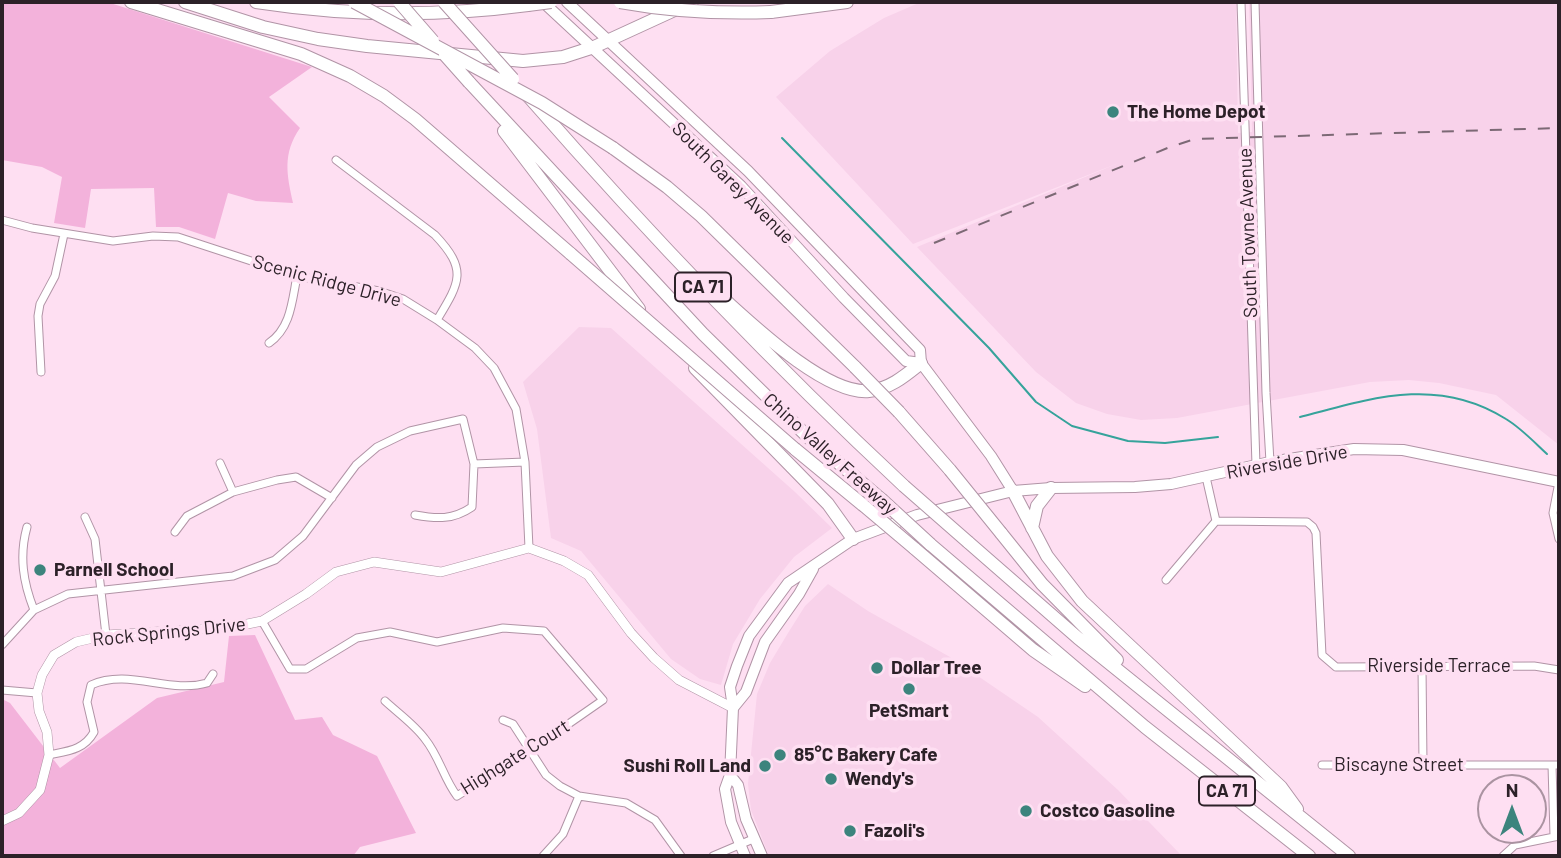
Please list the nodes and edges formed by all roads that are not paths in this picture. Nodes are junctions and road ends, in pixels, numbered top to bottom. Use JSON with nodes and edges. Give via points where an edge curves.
{"nodes":[{"id":1,"x":131,"y":2,"type":"edge"},
{"id":2,"x":185,"y":2,"type":"edge"},
{"id":3,"x":256,"y":2,"type":"edge"},
{"id":4,"x":315,"y":2,"type":"edge"},
{"id":5,"x":354,"y":2,"type":"edge"},
{"id":6,"x":399,"y":2,"type":"edge"},
{"id":7,"x":444,"y":2,"type":"edge"},
{"id":8,"x":496,"y":2,"type":"edge"},
{"id":9,"x":543,"y":2,"type":"edge"},
{"id":10,"x":551,"y":2,"type":"edge"},
{"id":11,"x":567,"y":2,"type":"edge"},
{"id":12,"x":620,"y":2,"type":"edge"},
{"id":13,"x":692,"y":2,"type":"edge"},
{"id":14,"x":847,"y":2,"type":"edge"},
{"id":15,"x":1241,"y":2,"type":"edge"},
{"id":16,"x":1255,"y":2,"type":"edge"},
{"id":17,"x":608,"y":41,"type":"junction"},
{"id":18,"x":594,"y":47,"type":"junction"},
{"id":19,"x":649,"y":99,"type":"junction"},
{"id":20,"x":485,"y":100,"type":"junction"},
{"id":21,"x":690,"y":118,"type":"junction"},
{"id":22,"x":336,"y":160,"type":"dead end"},
{"id":23,"x":2,"y":220,"type":"edge"},
{"id":24,"x":64,"y":234,"type":"junction"},
{"id":25,"x":677,"y":260,"type":"junction"},
{"id":26,"x":297,"y":276,"type":"junction"},
{"id":27,"x":437,"y":320,"type":"junction"},
{"id":28,"x":270,"y":343,"type":"dead end"},
{"id":29,"x":921,"y":363,"type":"junction"},
{"id":30,"x":41,"y":372,"type":"dead end"},
{"id":31,"x":525,"y":462,"type":"junction"},
{"id":32,"x":1270,"y":462,"type":"junction"},
{"id":33,"x":220,"y":463,"type":"dead end"},
{"id":34,"x":474,"y":464,"type":"junction"},
{"id":35,"x":1256,"y":465,"type":"junction"},
{"id":36,"x":1206,"y":477,"type":"junction"},
{"id":37,"x":1559,"y":482,"type":"edge"},
{"id":38,"x":1051,"y":488,"type":"junction"},
{"id":39,"x":1013,"y":491,"type":"junction"},
{"id":40,"x":233,"y":492,"type":"junction"},
{"id":41,"x":332,"y":498,"type":"junction"},
{"id":42,"x":415,"y":515,"type":"dead end"},
{"id":43,"x":85,"y":517,"type":"dead end"},
{"id":44,"x":1216,"y":521,"type":"junction"},
{"id":45,"x":27,"y":527,"type":"dead end"},
{"id":46,"x":1032,"y":528,"type":"junction"},
{"id":47,"x":174,"y":532,"type":"dead end"},
{"id":48,"x":853,"y":539,"type":"junction"},
{"id":49,"x":1559,"y":539,"type":"edge"},
{"id":50,"x":528,"y":548,"type":"junction"},
{"id":51,"x":814,"y":567,"type":"junction"},
{"id":52,"x":1166,"y":580,"type":"dead end"},
{"id":53,"x":102,"y":589,"type":"junction"},
{"id":54,"x":34,"y":610,"type":"junction"},
{"id":55,"x":262,"y":621,"type":"junction"},
{"id":56,"x":106,"y":635,"type":"junction"},
{"id":57,"x":2,"y":645,"type":"edge"},
{"id":58,"x":1422,"y":666,"type":"junction"},
{"id":59,"x":1559,"y":670,"type":"edge"},
{"id":60,"x":213,"y":674,"type":"dead end"},
{"id":61,"x":2,"y":691,"type":"edge"},
{"id":62,"x":37,"y":693,"type":"junction"},
{"id":63,"x":385,"y":701,"type":"dead end"},
{"id":64,"x":1157,"y":701,"type":"junction"},
{"id":65,"x":733,"y":708,"type":"junction"},
{"id":66,"x":503,"y":720,"type":"dead end"},
{"id":67,"x":1145,"y":727,"type":"junction"},
{"id":68,"x":531,"y":750,"type":"junction"},
{"id":69,"x":49,"y":755,"type":"junction"},
{"id":70,"x":1423,"y":764,"type":"junction"},
{"id":71,"x":1322,"y":765,"type":"dead end"},
{"id":72,"x":1556,"y":765,"type":"edge"},
{"id":73,"x":730,"y":775,"type":"junction"},
{"id":74,"x":579,"y":796,"type":"junction"},
{"id":75,"x":2,"y":821,"type":"edge"},
{"id":76,"x":1305,"y":821,"type":"junction"},
{"id":77,"x":1557,"y":836,"type":"edge"},
{"id":78,"x":754,"y":839,"type":"junction"},
{"id":79,"x":740,"y":845,"type":"junction"},
{"id":80,"x":673,"y":846,"type":"junction"},
{"id":81,"x":543,"y":856,"type":"edge"},
{"id":82,"x":673,"y":856,"type":"edge"},
{"id":83,"x":681,"y":856,"type":"edge"},
{"id":84,"x":713,"y":856,"type":"edge"},
{"id":85,"x":745,"y":856,"type":"edge"},
{"id":86,"x":762,"y":856,"type":"edge"},
{"id":87,"x":1309,"y":856,"type":"edge"},
{"id":88,"x":1349,"y":856,"type":"edge"},
{"id":89,"x":1503,"y":856,"type":"edge"}],
"edges":[{"from":1,"to":67,"type":"highway","bridge":true,"via":[[301,54],[383,96],[1033,650]]},
{"from":2,"to":18,"type":"highway","via":[[263,27],[367,46],[523,61],[563,57]]},
{"from":3,"to":10,"type":"highway","bridge":true,"via":[[385,14],[467,12]]},
{"from":4,"to":8,"type":"highway","via":[[387,7]]},
{"from":5,"to":64,"type":"highway","bridge":true,"via":[[542,103],[667,187],[718,231],[899,412],[1042,584]]},
{"from":6,"to":20,"type":"highway","name":"Chino Valley Freeway","number":"CA 71","bridge":true},
{"from":7,"to":25,"type":"highway","name":"Chino Valley Freeway","number":"CA 71","bridge":true},
{"from":9,"to":18,"type":"main road","name":"South Garey Avenue"},
{"from":11,"to":17,"type":"main road","name":"South Garey Avenue"},
{"from":12,"to":14,"type":"highway","bridge":true,"via":[[682,11],[771,12]]},
{"from":13,"to":17,"type":"highway"},
{"from":15,"to":35,"type":"street","name":"South Towne Avenue"},
{"from":16,"to":32,"type":"street","name":"South Towne Avenue"},
{"from":17,"to":18,"type":"highway"},
{"from":17,"to":21,"type":"main road","name":"South Garey Avenue"},
{"from":18,"to":19,"type":"main road","name":"South Garey Avenue"},
{"from":19,"to":21,"type":"main road"},
{"from":19,"to":29,"type":"main road","name":"South Garey Avenue","via":[[741,186],[906,360]]},
{"from":20,"to":48,"type":"highway","via":[[641,311],[828,504]]},
{"from":20,"to":67,"type":"highway","name":"Chino Valley Freeway","number":"CA 71","bridge":true,"via":[[737,368],[809,438]]},
{"from":21,"to":29,"type":"main road","name":"South Garey Avenue","via":[[813,236],[920,350]]},
{"from":22,"to":27,"type":"street","via":[[448,249],[457,270],[457,285]]},
{"from":23,"to":24,"type":"street","name":"Scenic Ridge Drive"},
{"from":24,"to":26,"type":"street","name":"Scenic Ridge Drive","via":[[114,242],[178,237]]},
{"from":24,"to":30,"type":"street","via":[[55,276],[40,304]]},
{"from":25,"to":29,"type":"highway","via":[[769,339],[841,387],[882,388]]},
{"from":25,"to":64,"type":"highway","name":"Chino Valley Freeway","number":"CA 71","bridge":true,"via":[[757,345],[904,486]]},
{"from":26,"to":27,"type":"street","name":"Scenic Ridge Drive","via":[[379,291],[403,299]]},
{"from":26,"to":28,"type":"street","via":[[287,325]]},
{"from":27,"to":31,"type":"street","name":"Scenic Ridge Drive","via":[[494,368],[516,409]]},
{"from":29,"to":39,"type":"main road","name":"South Garey Avenue"},
{"from":31,"to":34,"type":"street"},
{"from":31,"to":50,"type":"street","name":"Scenic Ridge Drive"},
{"from":32,"to":35,"type":"main road","name":"Riverside Drive"},
{"from":32,"to":37,"type":"main road","name":"Riverside Drive","via":[[1354,449],[1403,450]]},
{"from":33,"to":40,"type":"street"},
{"from":34,"to":41,"type":"street","via":[[463,419],[441,422],[410,430],[377,447],[356,465]]},
{"from":34,"to":42,"type":"street","via":[[472,507],[438,520]]},
{"from":35,"to":36,"type":"main road","name":"Riverside Drive"},
{"from":36,"to":38,"type":"main road","name":"Riverside Drive","via":[[1135,487]]},
{"from":36,"to":44,"type":"street"},
{"from":37,"to":49,"type":"street","via":[[1553,513]]},
{"from":38,"to":39,"type":"main road","name":"Riverside Drive"},
{"from":38,"to":46,"type":"highway","via":[[1037,506]]},
{"from":39,"to":46,"type":"highway"},
{"from":39,"to":48,"type":"main road","name":"Riverside Drive","via":[[917,515]]},
{"from":40,"to":41,"type":"street","via":[[296,477]]},
{"from":40,"to":47,"type":"street","via":[[187,516]]},
{"from":41,"to":53,"type":"street","via":[[303,536],[275,560],[233,576]]},
{"from":43,"to":53,"type":"street","via":[[95,539]]},
{"from":44,"to":52,"type":"street"},
{"from":44,"to":58,"type":"street","name":"Riverside Terrace","via":[[1307,522],[1316,533],[1322,655],[1336,667]]},
{"from":45,"to":54,"type":"street","via":[[22,547],[25,587]]},
{"from":46,"to":76,"type":"highway","via":[[1052,564],[1082,601],[1281,786]]},
{"from":48,"to":51,"type":"main road","name":"Riverside Drive"},
{"from":50,"to":55,"type":"street","name":"Rock Springs Drive","via":[[441,572],[374,562],[336,572]]},
{"from":50,"to":65,"type":"street","via":[[588,575],[654,658],[679,680]]},
{"from":51,"to":65,"type":"main road","via":[[765,642],[746,692]]},
{"from":51,"to":65,"type":"main road","name":"Riverside Drive","via":[[788,583],[749,636],[730,687]]},
{"from":53,"to":54,"type":"street","via":[[68,594]]},
{"from":53,"to":56,"type":"street"},
{"from":54,"to":57,"type":"street"},
{"from":55,"to":56,"type":"street","name":"Rock Springs Drive"},
{"from":55,"to":68,"type":"street","name":"Highgate Court","via":[[290,669],[306,669],[356,638],[390,632],[437,642],[503,628],[544,631],[603,700]]},
{"from":56,"to":62,"type":"street","name":"Rock Springs Drive","via":[[76,642],[54,655]]},
{"from":58,"to":59,"type":"street","name":"Riverside Terrace"},
{"from":58,"to":70,"type":"street"},
{"from":60,"to":69,"type":"street","via":[[207,683],[194,687],[105,678],[91,685],[87,702],[94,732],[89,741],[74,750]]},
{"from":61,"to":62,"type":"street"},
{"from":62,"to":69,"type":"street"},
{"from":63,"to":68,"type":"street","name":"Highgate Court","via":[[425,738],[457,796]]},
{"from":64,"to":76,"type":"highway","name":"Chino Valley Freeway","number":"CA 71"},
{"from":65,"to":73,"type":"main road","name":"Riverside Drive"},
{"from":66,"to":68,"type":"street","via":[[513,724]]},
{"from":67,"to":87,"type":"highway","name":"Chino Valley Freeway","number":"CA 71"},
{"from":68,"to":74,"type":"street","via":[[546,775]]},
{"from":69,"to":75,"type":"street","via":[[40,790],[19,813]]},
{"from":70,"to":71,"type":"street","name":"Biscayne Street"},
{"from":70,"to":72,"type":"street","name":"Biscayne Street"},
{"from":72,"to":77,"type":"street"},
{"from":73,"to":78,"type":"main road","via":[[738,785]]},
{"from":73,"to":79,"type":"main road","name":"Riverside Drive","via":[[725,789],[727,805]]},
{"from":74,"to":80,"type":"street","via":[[626,803],[655,820]]},
{"from":74,"to":81,"type":"street","via":[[563,834]]},
{"from":76,"to":88,"type":"highway","name":"Chino Valley Freeway","number":"CA 71"},
{"from":77,"to":89,"type":"street","via":[[1515,845]]},
{"from":78,"to":79,"type":"street"},
{"from":78,"to":86,"type":"main road"},
{"from":79,"to":84,"type":"street"},
{"from":79,"to":85,"type":"main road","name":"Riverside Drive"},
{"from":80,"to":82,"type":"street"},
{"from":80,"to":83,"type":"street"}]}
